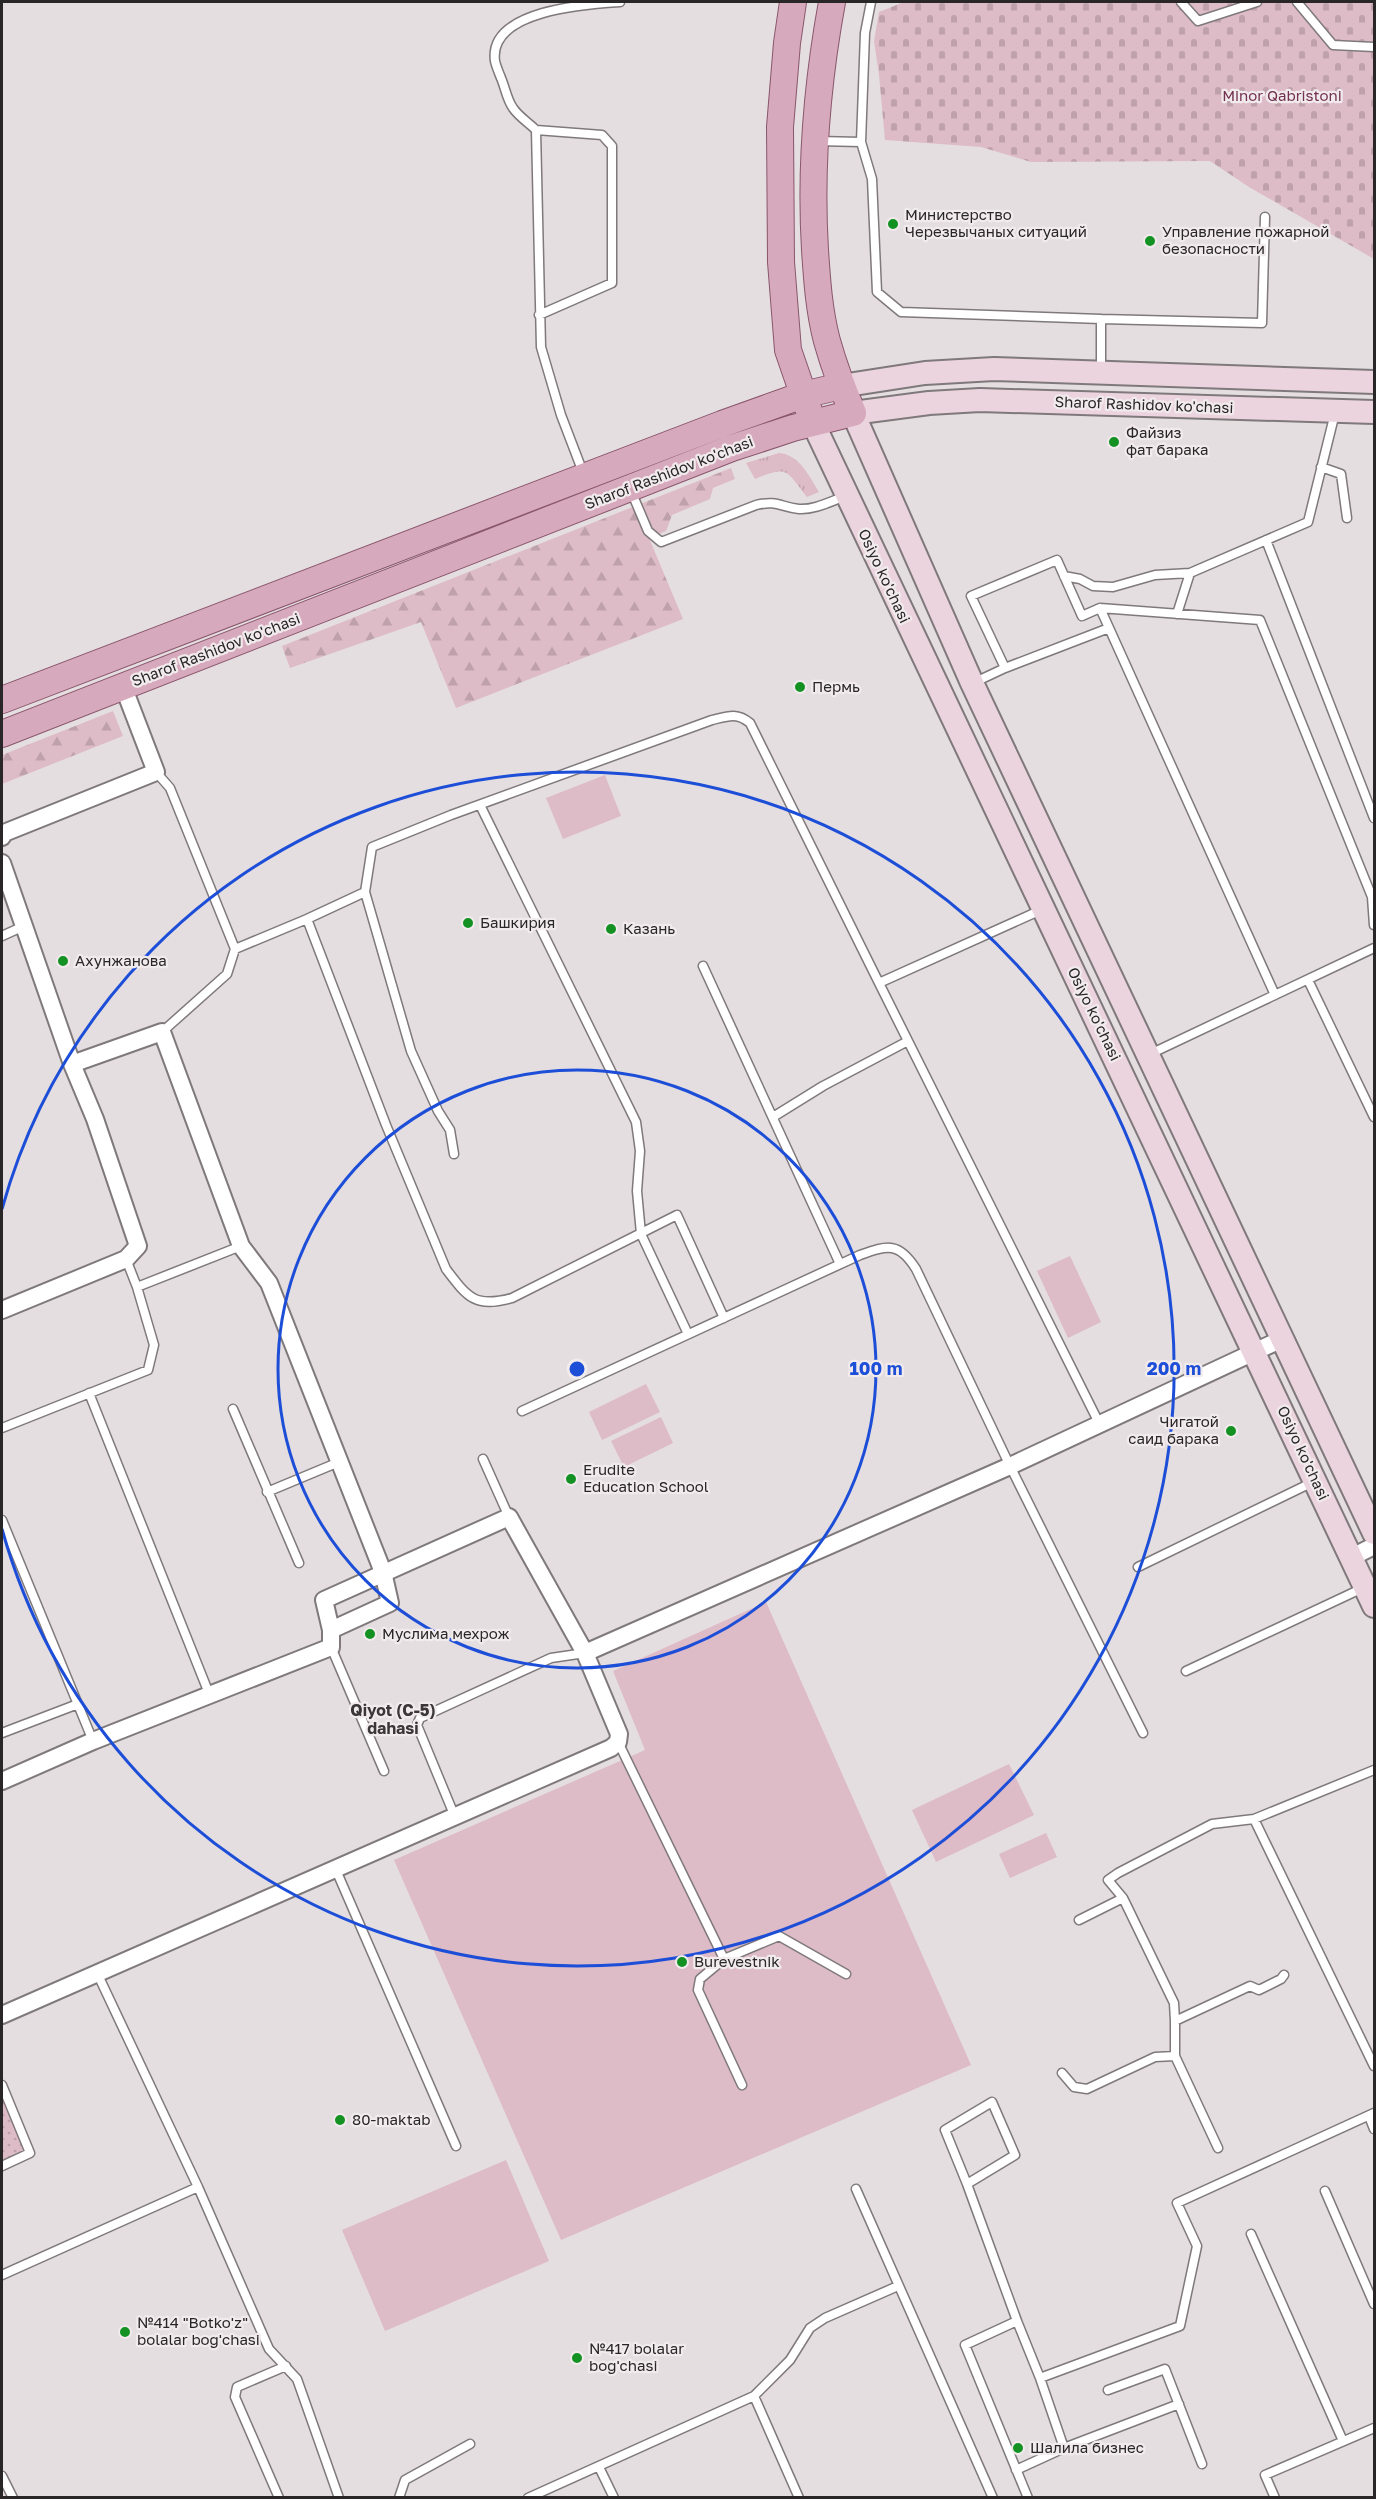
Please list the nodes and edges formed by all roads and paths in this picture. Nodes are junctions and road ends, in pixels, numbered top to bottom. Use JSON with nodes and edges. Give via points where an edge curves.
{"nodes":[{"id":1,"x":620,"y":2,"type":"edge"},
{"id":2,"x":793,"y":2,"type":"edge"},
{"id":3,"x":832,"y":2,"type":"edge"},
{"id":4,"x":871,"y":2,"type":"edge"},
{"id":5,"x":1181,"y":2,"type":"edge"},
{"id":6,"x":1257,"y":2,"type":"edge"},
{"id":7,"x":1296,"y":2,"type":"edge"},
{"id":8,"x":1374,"y":47,"type":"edge"},
{"id":9,"x":536,"y":130,"type":"junction"},
{"id":10,"x":814,"y":141,"type":"junction"},
{"id":11,"x":861,"y":142,"type":"junction"},
{"id":12,"x":1265,"y":217,"type":"dead end"},
{"id":13,"x":539,"y":315,"type":"junction"},
{"id":14,"x":1101,"y":319,"type":"junction"},
{"id":15,"x":1101,"y":373,"type":"junction"},
{"id":16,"x":1374,"y":382,"type":"edge"},
{"id":17,"x":841,"y":386,"type":"junction"},
{"id":18,"x":803,"y":394,"type":"junction"},
{"id":19,"x":1335,"y":411,"type":"junction"},
{"id":20,"x":1374,"y":412,"type":"edge"},
{"id":21,"x":853,"y":413,"type":"junction"},
{"id":22,"x":813,"y":423,"type":"junction"},
{"id":23,"x":1321,"y":467,"type":"junction"},
{"id":24,"x":585,"y":477,"type":"junction"},
{"id":25,"x":630,"y":488,"type":"junction"},
{"id":26,"x":846,"y":496,"type":"junction"},
{"id":27,"x":1347,"y":518,"type":"dead end"},
{"id":28,"x":1266,"y":540,"type":"junction"},
{"id":29,"x":1190,"y":573,"type":"junction"},
{"id":30,"x":1064,"y":576,"type":"junction"},
{"id":31,"x":1100,"y":608,"type":"junction"},
{"id":32,"x":1177,"y":614,"type":"junction"},
{"id":33,"x":1108,"y":628,"type":"junction"},
{"id":34,"x":111,"y":657,"type":"junction"},
{"id":35,"x":1005,"y":668,"type":"junction"},
{"id":36,"x":972,"y":683,"type":"junction"},
{"id":37,"x":123,"y":686,"type":"junction"},
{"id":38,"x":2,"y":700,"type":"edge"},
{"id":39,"x":2,"y":734,"type":"edge"},
{"id":40,"x":156,"y":772,"type":"junction"},
{"id":41,"x":480,"y":805,"type":"junction"},
{"id":42,"x":1374,"y":818,"type":"edge"},
{"id":43,"x":2,"y":837,"type":"edge"},
{"id":44,"x":2,"y":863,"type":"edge"},
{"id":45,"x":365,"y":892,"type":"junction"},
{"id":46,"x":1043,"y":909,"type":"junction"},
{"id":47,"x":307,"y":919,"type":"junction"},
{"id":48,"x":25,"y":925,"type":"junction"},
{"id":49,"x":1374,"y":925,"type":"edge"},
{"id":50,"x":2,"y":936,"type":"edge"},
{"id":51,"x":1374,"y":948,"type":"edge"},
{"id":52,"x":235,"y":949,"type":"junction"},
{"id":53,"x":703,"y":966,"type":"dead end"},
{"id":54,"x":1308,"y":980,"type":"junction"},
{"id":55,"x":879,"y":983,"type":"junction"},
{"id":56,"x":1275,"y":995,"type":"junction"},
{"id":57,"x":162,"y":1032,"type":"junction"},
{"id":58,"x":908,"y":1041,"type":"junction"},
{"id":59,"x":1148,"y":1055,"type":"junction"},
{"id":60,"x":72,"y":1064,"type":"junction"},
{"id":61,"x":773,"y":1117,"type":"junction"},
{"id":62,"x":1374,"y":1117,"type":"edge"},
{"id":63,"x":454,"y":1154,"type":"dead end"},
{"id":64,"x":641,"y":1234,"type":"junction"},
{"id":65,"x":241,"y":1246,"type":"junction"},
{"id":66,"x":126,"y":1259,"type":"junction"},
{"id":67,"x":840,"y":1264,"type":"junction"},
{"id":68,"x":137,"y":1287,"type":"junction"},
{"id":69,"x":2,"y":1310,"type":"edge"},
{"id":70,"x":724,"y":1318,"type":"junction"},
{"id":71,"x":688,"y":1334,"type":"junction"},
{"id":72,"x":1282,"y":1339,"type":"junction"},
{"id":73,"x":1255,"y":1352,"type":"junction"},
{"id":74,"x":89,"y":1393,"type":"junction"},
{"id":75,"x":233,"y":1409,"type":"dead end"},
{"id":76,"x":522,"y":1411,"type":"dead end"},
{"id":77,"x":1100,"y":1425,"type":"junction"},
{"id":78,"x":2,"y":1428,"type":"edge"},
{"id":79,"x":483,"y":1459,"type":"dead end"},
{"id":80,"x":339,"y":1462,"type":"junction"},
{"id":81,"x":1010,"y":1466,"type":"junction"},
{"id":82,"x":1316,"y":1481,"type":"junction"},
{"id":83,"x":267,"y":1492,"type":"junction"},
{"id":84,"x":509,"y":1517,"type":"junction"},
{"id":85,"x":2,"y":1520,"type":"edge"},
{"id":86,"x":1374,"y":1533,"type":"edge"},
{"id":87,"x":1374,"y":1546,"type":"edge"},
{"id":88,"x":1352,"y":1557,"type":"junction"},
{"id":89,"x":299,"y":1563,"type":"dead end"},
{"id":90,"x":1138,"y":1567,"type":"dead end"},
{"id":91,"x":383,"y":1572,"type":"junction"},
{"id":92,"x":1370,"y":1596,"type":"edge"},
{"id":93,"x":331,"y":1630,"type":"junction"},
{"id":94,"x":331,"y":1647,"type":"junction"},
{"id":95,"x":585,"y":1653,"type":"junction"},
{"id":96,"x":1186,"y":1671,"type":"dead end"},
{"id":97,"x":210,"y":1696,"type":"junction"},
{"id":98,"x":78,"y":1704,"type":"junction"},
{"id":99,"x":1143,"y":1733,"type":"dead end"},
{"id":100,"x":2,"y":1734,"type":"edge"},
{"id":101,"x":93,"y":1741,"type":"junction"},
{"id":102,"x":618,"y":1742,"type":"junction"},
{"id":103,"x":1374,"y":1770,"type":"edge"},
{"id":104,"x":384,"y":1771,"type":"dead end"},
{"id":105,"x":2,"y":1781,"type":"edge"},
{"id":106,"x":455,"y":1817,"type":"junction"},
{"id":107,"x":1254,"y":1819,"type":"junction"},
{"id":108,"x":336,"y":1870,"type":"junction"},
{"id":109,"x":1123,"y":1898,"type":"junction"},
{"id":110,"x":1079,"y":1920,"type":"dead end"},
{"id":111,"x":724,"y":1959,"type":"junction"},
{"id":112,"x":846,"y":1974,"type":"dead end"},
{"id":113,"x":98,"y":1975,"type":"junction"},
{"id":114,"x":1284,"y":1975,"type":"dead end"},
{"id":115,"x":2,"y":2015,"type":"edge"},
{"id":116,"x":1175,"y":2021,"type":"junction"},
{"id":117,"x":1175,"y":2056,"type":"junction"},
{"id":118,"x":1374,"y":2066,"type":"edge"},
{"id":119,"x":1062,"y":2073,"type":"dead end"},
{"id":120,"x":2,"y":2085,"type":"edge"},
{"id":121,"x":742,"y":2085,"type":"dead end"},
{"id":122,"x":1372,"y":2115,"type":"edge"},
{"id":123,"x":1374,"y":2129,"type":"edge"},
{"id":124,"x":456,"y":2146,"type":"dead end"},
{"id":125,"x":1218,"y":2148,"type":"dead end"},
{"id":126,"x":2,"y":2166,"type":"edge"},
{"id":127,"x":967,"y":2184,"type":"junction"},
{"id":128,"x":198,"y":2187,"type":"junction"},
{"id":129,"x":856,"y":2189,"type":"dead end"},
{"id":130,"x":1325,"y":2191,"type":"dead end"},
{"id":131,"x":1251,"y":2234,"type":"dead end"},
{"id":132,"x":2,"y":2275,"type":"edge"},
{"id":133,"x":898,"y":2286,"type":"junction"},
{"id":134,"x":1374,"y":2304,"type":"edge"},
{"id":135,"x":1017,"y":2321,"type":"junction"},
{"id":136,"x":286,"y":2366,"type":"junction"},
{"id":137,"x":1040,"y":2378,"type":"junction"},
{"id":138,"x":1108,"y":2390,"type":"dead end"},
{"id":139,"x":754,"y":2396,"type":"junction"},
{"id":140,"x":1179,"y":2404,"type":"junction"},
{"id":141,"x":1374,"y":2428,"type":"edge"},
{"id":142,"x":1343,"y":2441,"type":"junction"},
{"id":143,"x":470,"y":2444,"type":"dead end"},
{"id":144,"x":1064,"y":2448,"type":"junction"},
{"id":145,"x":1202,"y":2464,"type":"dead end"},
{"id":146,"x":599,"y":2467,"type":"junction"},
{"id":147,"x":1016,"y":2470,"type":"junction"},
{"id":148,"x":2,"y":2476,"type":"edge"},
{"id":149,"x":13,"y":2498,"type":"edge"},
{"id":150,"x":279,"y":2498,"type":"edge"},
{"id":151,"x":339,"y":2498,"type":"edge"},
{"id":152,"x":399,"y":2498,"type":"edge"},
{"id":153,"x":528,"y":2498,"type":"edge"},
{"id":154,"x":614,"y":2498,"type":"edge"},
{"id":155,"x":799,"y":2498,"type":"edge"},
{"id":156,"x":993,"y":2498,"type":"edge"},
{"id":157,"x":1028,"y":2498,"type":"edge"},
{"id":158,"x":1275,"y":2498,"type":"edge"}],
"edges":[{"from":1,"to":9,"type":"lane","via":[[537,14],[504,32],[495,60],[513,108]]},
{"from":2,"to":18,"type":"main road","via":[[780,128],[779,219],[788,350]]},
{"from":3,"to":10,"type":"main road","via":[[818,86]]},
{"from":4,"to":11,"type":"lane","via":[[865,33]]},
{"from":5,"to":6,"type":"lane","via":[[1198,21]]},
{"from":7,"to":8,"type":"lane","via":[[1334,45]]},
{"from":9,"to":13,"type":"lane"},
{"from":9,"to":13,"type":"lane","via":[[602,135],[612,146],[612,283]]},
{"from":10,"to":11,"type":"lane"},
{"from":10,"to":17,"type":"main road","via":[[818,286],[827,340]]},
{"from":11,"to":14,"type":"lane","via":[[872,178],[876,292],[902,312]]},
{"from":12,"to":14,"type":"lane","via":[[1262,323]]},
{"from":13,"to":24,"type":"lane","via":[[541,347]]},
{"from":14,"to":15,"type":"lane"},
{"from":15,"to":16,"type":"main road","name":"Sharof Rashidov ko'chasi"},
{"from":15,"to":17,"type":"main road","name":"Sharof Rashidov ko'chasi","via":[[958,370]]},
{"from":17,"to":18,"type":"main road","name":"Sharof Rashidov ko'chasi"},
{"from":17,"to":21,"type":"main road"},
{"from":18,"to":22,"type":"main road"},
{"from":18,"to":24,"type":"main road","name":"Sharof Rashidov ko'chasi"},
{"from":19,"to":20,"type":"main road","name":"Sharof Rashidov ko'chasi"},
{"from":19,"to":21,"type":"main road","name":"Sharof Rashidov ko'chasi","via":[[980,400]]},
{"from":19,"to":23,"type":"lane"},
{"from":21,"to":22,"type":"main road","name":"Sharof Rashidov ko'chasi"},
{"from":21,"to":36,"type":"main road","name":"Osiyo ko'chasi"},
{"from":22,"to":25,"type":"main road","name":"Sharof Rashidov ko'chasi","via":[[732,448]]},
{"from":22,"to":26,"type":"main road","name":"Osiyo ko'chasi"},
{"from":23,"to":27,"type":"lane","via":[[1341,474]]},
{"from":23,"to":28,"type":"lane","via":[[1308,522]]},
{"from":24,"to":34,"type":"main road","name":"Sharof Rashidov ko'chasi"},
{"from":25,"to":26,"type":"lane","via":[[648,531],[662,542],[756,504],[771,502],[798,509],[813,508]]},
{"from":25,"to":37,"type":"main road","name":"Sharof Rashidov ko'chasi"},
{"from":26,"to":46,"type":"main road","name":"Osiyo ko'chasi"},
{"from":28,"to":29,"type":"lane"},
{"from":28,"to":42,"type":"lane"},
{"from":29,"to":30,"type":"lane","via":[[1155,575],[1113,586],[1093,586]]},
{"from":29,"to":32,"type":"lane"},
{"from":30,"to":31,"type":"lane","via":[[1082,616]]},
{"from":30,"to":35,"type":"lane","via":[[1057,560],[971,596]]},
{"from":31,"to":32,"type":"lane"},
{"from":31,"to":33,"type":"lane"},
{"from":32,"to":49,"type":"lane","via":[[1260,620],[1372,897]]},
{"from":33,"to":35,"type":"lane"},
{"from":33,"to":56,"type":"lane"},
{"from":34,"to":37,"type":"main road"},
{"from":34,"to":38,"type":"main road","name":"Sharof Rashidov ko'chasi"},
{"from":35,"to":36,"type":"lane"},
{"from":36,"to":59,"type":"main road","name":"Osiyo ko'chasi"},
{"from":37,"to":39,"type":"main road","name":"Sharof Rashidov ko'chasi"},
{"from":37,"to":40,"type":"street"},
{"from":40,"to":43,"type":"street"},
{"from":40,"to":52,"type":"lane","via":[[170,788]]},
{"from":41,"to":45,"type":"lane","via":[[372,847]]},
{"from":41,"to":55,"type":"lane","via":[[712,720],[733,714],[742,717],[750,723]]},
{"from":41,"to":64,"type":"lane","via":[[636,1122]]},
{"from":44,"to":48,"type":"street"},
{"from":45,"to":47,"type":"lane"},
{"from":45,"to":63,"type":"lane","via":[[411,1051],[450,1130]]},
{"from":46,"to":55,"type":"lane"},
{"from":46,"to":73,"type":"main road","name":"Osiyo ko'chasi"},
{"from":47,"to":52,"type":"lane"},
{"from":47,"to":64,"type":"lane","via":[[403,1166],[446,1269],[461,1288],[477,1301],[491,1304],[512,1298]]},
{"from":48,"to":50,"type":"lane"},
{"from":48,"to":60,"type":"street"},
{"from":51,"to":54,"type":"lane"},
{"from":52,"to":57,"type":"lane","via":[[228,974]]},
{"from":53,"to":61,"type":"lane"},
{"from":54,"to":56,"type":"lane"},
{"from":54,"to":62,"type":"lane"},
{"from":55,"to":58,"type":"lane"},
{"from":56,"to":59,"type":"lane"},
{"from":57,"to":60,"type":"street"},
{"from":57,"to":65,"type":"street"},
{"from":58,"to":61,"type":"lane"},
{"from":58,"to":77,"type":"lane"},
{"from":59,"to":72,"type":"main road","name":"Osiyo ko'chasi"},
{"from":60,"to":66,"type":"street","via":[[138,1246]]},
{"from":61,"to":67,"type":"lane"},
{"from":64,"to":70,"type":"lane","via":[[677,1215]]},
{"from":64,"to":71,"type":"lane"},
{"from":65,"to":68,"type":"lane"},
{"from":65,"to":80,"type":"street","via":[[269,1283]]},
{"from":66,"to":68,"type":"lane"},
{"from":66,"to":69,"type":"street"},
{"from":67,"to":70,"type":"lane"},
{"from":67,"to":81,"type":"lane","via":[[884,1247],[907,1255]]},
{"from":68,"to":74,"type":"lane","via":[[154,1345],[148,1370]]},
{"from":70,"to":71,"type":"lane"},
{"from":71,"to":76,"type":"lane"},
{"from":72,"to":73,"type":"street"},
{"from":72,"to":86,"type":"main road","name":"Osiyo ko'chasi"},
{"from":73,"to":77,"type":"street"},
{"from":73,"to":82,"type":"main road","name":"Osiyo ko'chasi"},
{"from":74,"to":78,"type":"lane"},
{"from":74,"to":97,"type":"lane"},
{"from":75,"to":83,"type":"lane"},
{"from":77,"to":81,"type":"street"},
{"from":79,"to":84,"type":"lane"},
{"from":80,"to":83,"type":"lane"},
{"from":80,"to":91,"type":"street"},
{"from":81,"to":95,"type":"street"},
{"from":81,"to":99,"type":"lane"},
{"from":82,"to":88,"type":"main road","name":"Osiyo ko'chasi"},
{"from":82,"to":90,"type":"lane"},
{"from":83,"to":89,"type":"lane"},
{"from":84,"to":91,"type":"street"},
{"from":84,"to":95,"type":"street"},
{"from":85,"to":98,"type":"lane"},
{"from":87,"to":88,"type":"street"},
{"from":88,"to":92,"type":"main road","name":"Osiyo ko'chasi"},
{"from":91,"to":93,"type":"street","via":[[324,1600]]},
{"from":91,"to":93,"type":"street","via":[[390,1603]]},
{"from":92,"to":96,"type":"lane"},
{"from":93,"to":94,"type":"street"},
{"from":94,"to":97,"type":"street"},
{"from":94,"to":104,"type":"lane"},
{"from":95,"to":102,"type":"street","via":[[619,1734]]},
{"from":95,"to":106,"type":"lane","via":[[551,1658],[420,1718],[417,1725]]},
{"from":97,"to":101,"type":"street"},
{"from":98,"to":100,"type":"lane"},
{"from":98,"to":101,"type":"lane"},
{"from":101,"to":105,"type":"street"},
{"from":102,"to":106,"type":"street"},
{"from":102,"to":111,"type":"lane"},
{"from":103,"to":107,"type":"lane"},
{"from":106,"to":108,"type":"street"},
{"from":107,"to":109,"type":"lane","via":[[1212,1824],[1118,1873],[1108,1880]]},
{"from":107,"to":118,"type":"lane"},
{"from":108,"to":113,"type":"street"},
{"from":108,"to":124,"type":"lane"},
{"from":109,"to":110,"type":"lane"},
{"from":109,"to":116,"type":"lane","via":[[1174,2003]]},
{"from":111,"to":112,"type":"lane","via":[[779,1936]]},
{"from":111,"to":121,"type":"lane","via":[[700,1979],[698,1990]]},
{"from":113,"to":115,"type":"street"},
{"from":113,"to":128,"type":"lane"},
{"from":114,"to":116,"type":"lane","via":[[1259,1990],[1250,1986]]},
{"from":116,"to":117,"type":"lane"},
{"from":117,"to":119,"type":"lane","via":[[1155,2056],[1088,2089],[1074,2087]]},
{"from":117,"to":125,"type":"lane"},
{"from":120,"to":126,"type":"lane","via":[[30,2152]]},
{"from":122,"to":123,"type":"lane"},
{"from":122,"to":137,"type":"lane","via":[[1177,2203],[1197,2246],[1180,2326]]},
{"from":127,"to":127,"type":"lane","via":[[945,2130],[992,2102],[1015,2155]]},
{"from":127,"to":135,"type":"lane"},
{"from":128,"to":132,"type":"lane"},
{"from":128,"to":136,"type":"lane","via":[[269,2349]]},
{"from":129,"to":133,"type":"lane"},
{"from":130,"to":134,"type":"lane"},
{"from":131,"to":142,"type":"lane"},
{"from":133,"to":139,"type":"lane","via":[[810,2328],[790,2360]]},
{"from":133,"to":156,"type":"lane"},
{"from":135,"to":137,"type":"lane"},
{"from":135,"to":147,"type":"lane","via":[[965,2345]]},
{"from":136,"to":150,"type":"lane","via":[[237,2388],[235,2397]]},
{"from":136,"to":151,"type":"lane","via":[[297,2379]]},
{"from":137,"to":144,"type":"lane"},
{"from":138,"to":140,"type":"lane","via":[[1165,2369]]},
{"from":139,"to":146,"type":"lane"},
{"from":139,"to":155,"type":"lane"},
{"from":140,"to":144,"type":"lane"},
{"from":140,"to":145,"type":"lane"},
{"from":141,"to":142,"type":"lane"},
{"from":142,"to":158,"type":"lane","via":[[1265,2475]]},
{"from":143,"to":152,"type":"lane","via":[[405,2480]]},
{"from":144,"to":147,"type":"lane"},
{"from":146,"to":153,"type":"lane"},
{"from":146,"to":154,"type":"lane"},
{"from":147,"to":157,"type":"lane"},
{"from":148,"to":149,"type":"lane"}]}
